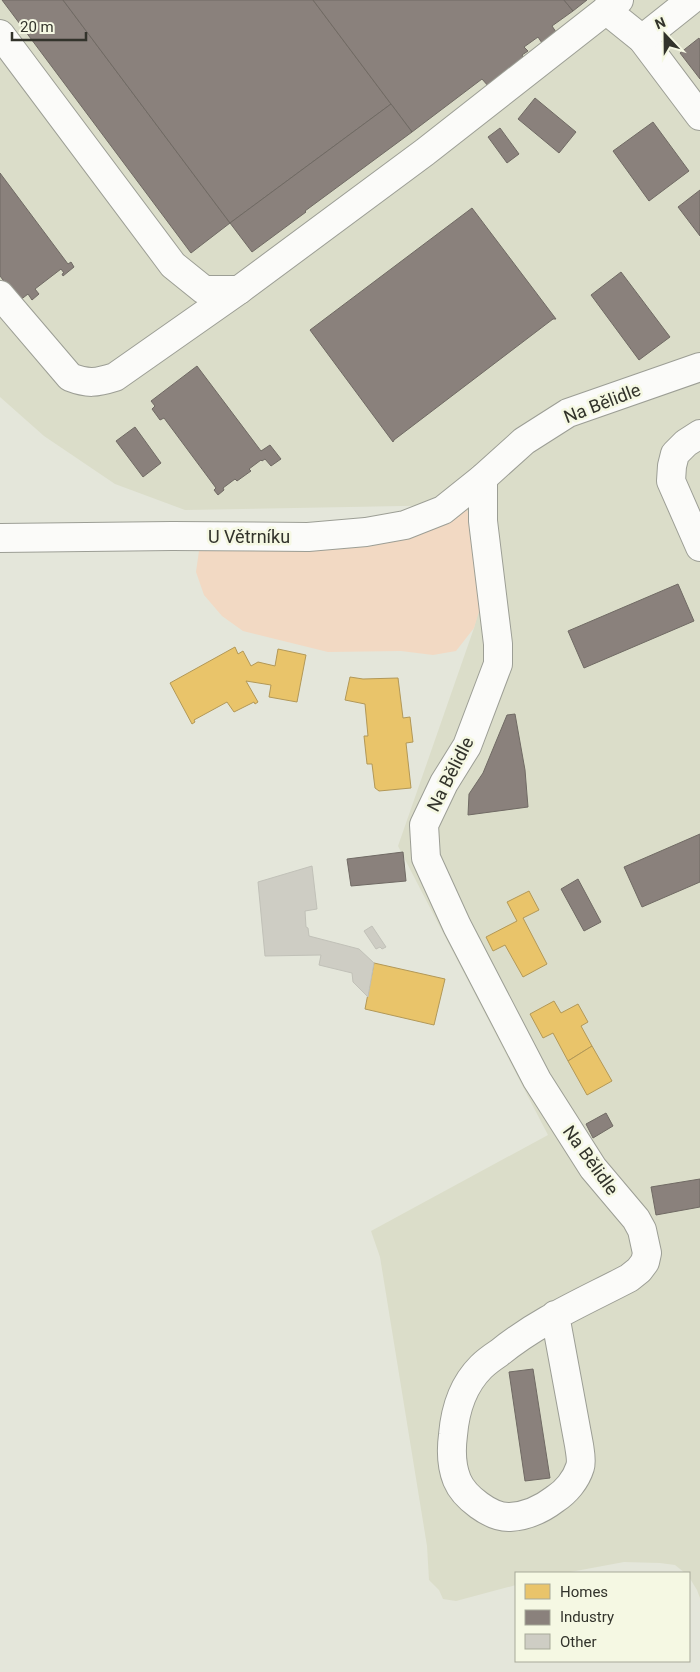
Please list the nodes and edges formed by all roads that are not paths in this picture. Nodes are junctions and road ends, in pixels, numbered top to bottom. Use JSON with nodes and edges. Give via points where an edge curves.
{"nodes":[{"id":1,"x":691,"y":0,"type":"edge"},
{"id":2,"x":613,"y":5,"type":"edge"},
{"id":3,"x":0,"y":34,"type":"edge"},
{"id":4,"x":642,"y":39,"type":"junction"},
{"id":5,"x":700,"y":116,"type":"edge"},
{"id":6,"x":239,"y":290,"type":"junction"},
{"id":7,"x":0,"y":294,"type":"edge"},
{"id":8,"x":700,"y":367,"type":"edge"},
{"id":9,"x":700,"y":434,"type":"edge"},
{"id":10,"x":483,"y":478,"type":"junction"},
{"id":11,"x":0,"y":538,"type":"edge"},
{"id":12,"x":700,"y":547,"type":"edge"},
{"id":13,"x":555,"y":1315,"type":"junction"}],
"edges":[{"from":1,"to":4,"type":"street"},
{"from":2,"to":4,"type":"street"},
{"from":2,"to":6,"type":"street","via":[[425,152]]},
{"from":3,"to":6,"type":"street","via":[[173,265],[204,290]]},
{"from":4,"to":5,"type":"street"},
{"from":6,"to":7,"type":"street","via":[[115,377],[99,383],[84,383],[70,377]]},
{"from":8,"to":10,"type":"street","name":"Na Bělidle","via":[[568,413],[524,441]]},
{"from":9,"to":12,"type":"street","via":[[675,454],[672,466],[672,481]]},
{"from":10,"to":11,"type":"street","name":"U Větrníku","via":[[443,510],[406,524],[366,532],[308,536]]},
{"from":10,"to":13,"type":"street","name":"Na Bělidle","via":[[483,521],[498,664],[467,746],[444,783],[424,825],[426,858],[457,926],[537,1080],[588,1161],[636,1219],[647,1253],[645,1262],[630,1278]]},
{"from":13,"to":13,"type":"street","name":"Na Bělidle","via":[[515,1340],[481,1367],[467,1385],[454,1417],[451,1455],[457,1480],[469,1498],[484,1509],[508,1517],[528,1514],[547,1505],[562,1494],[581,1465]]}]}
